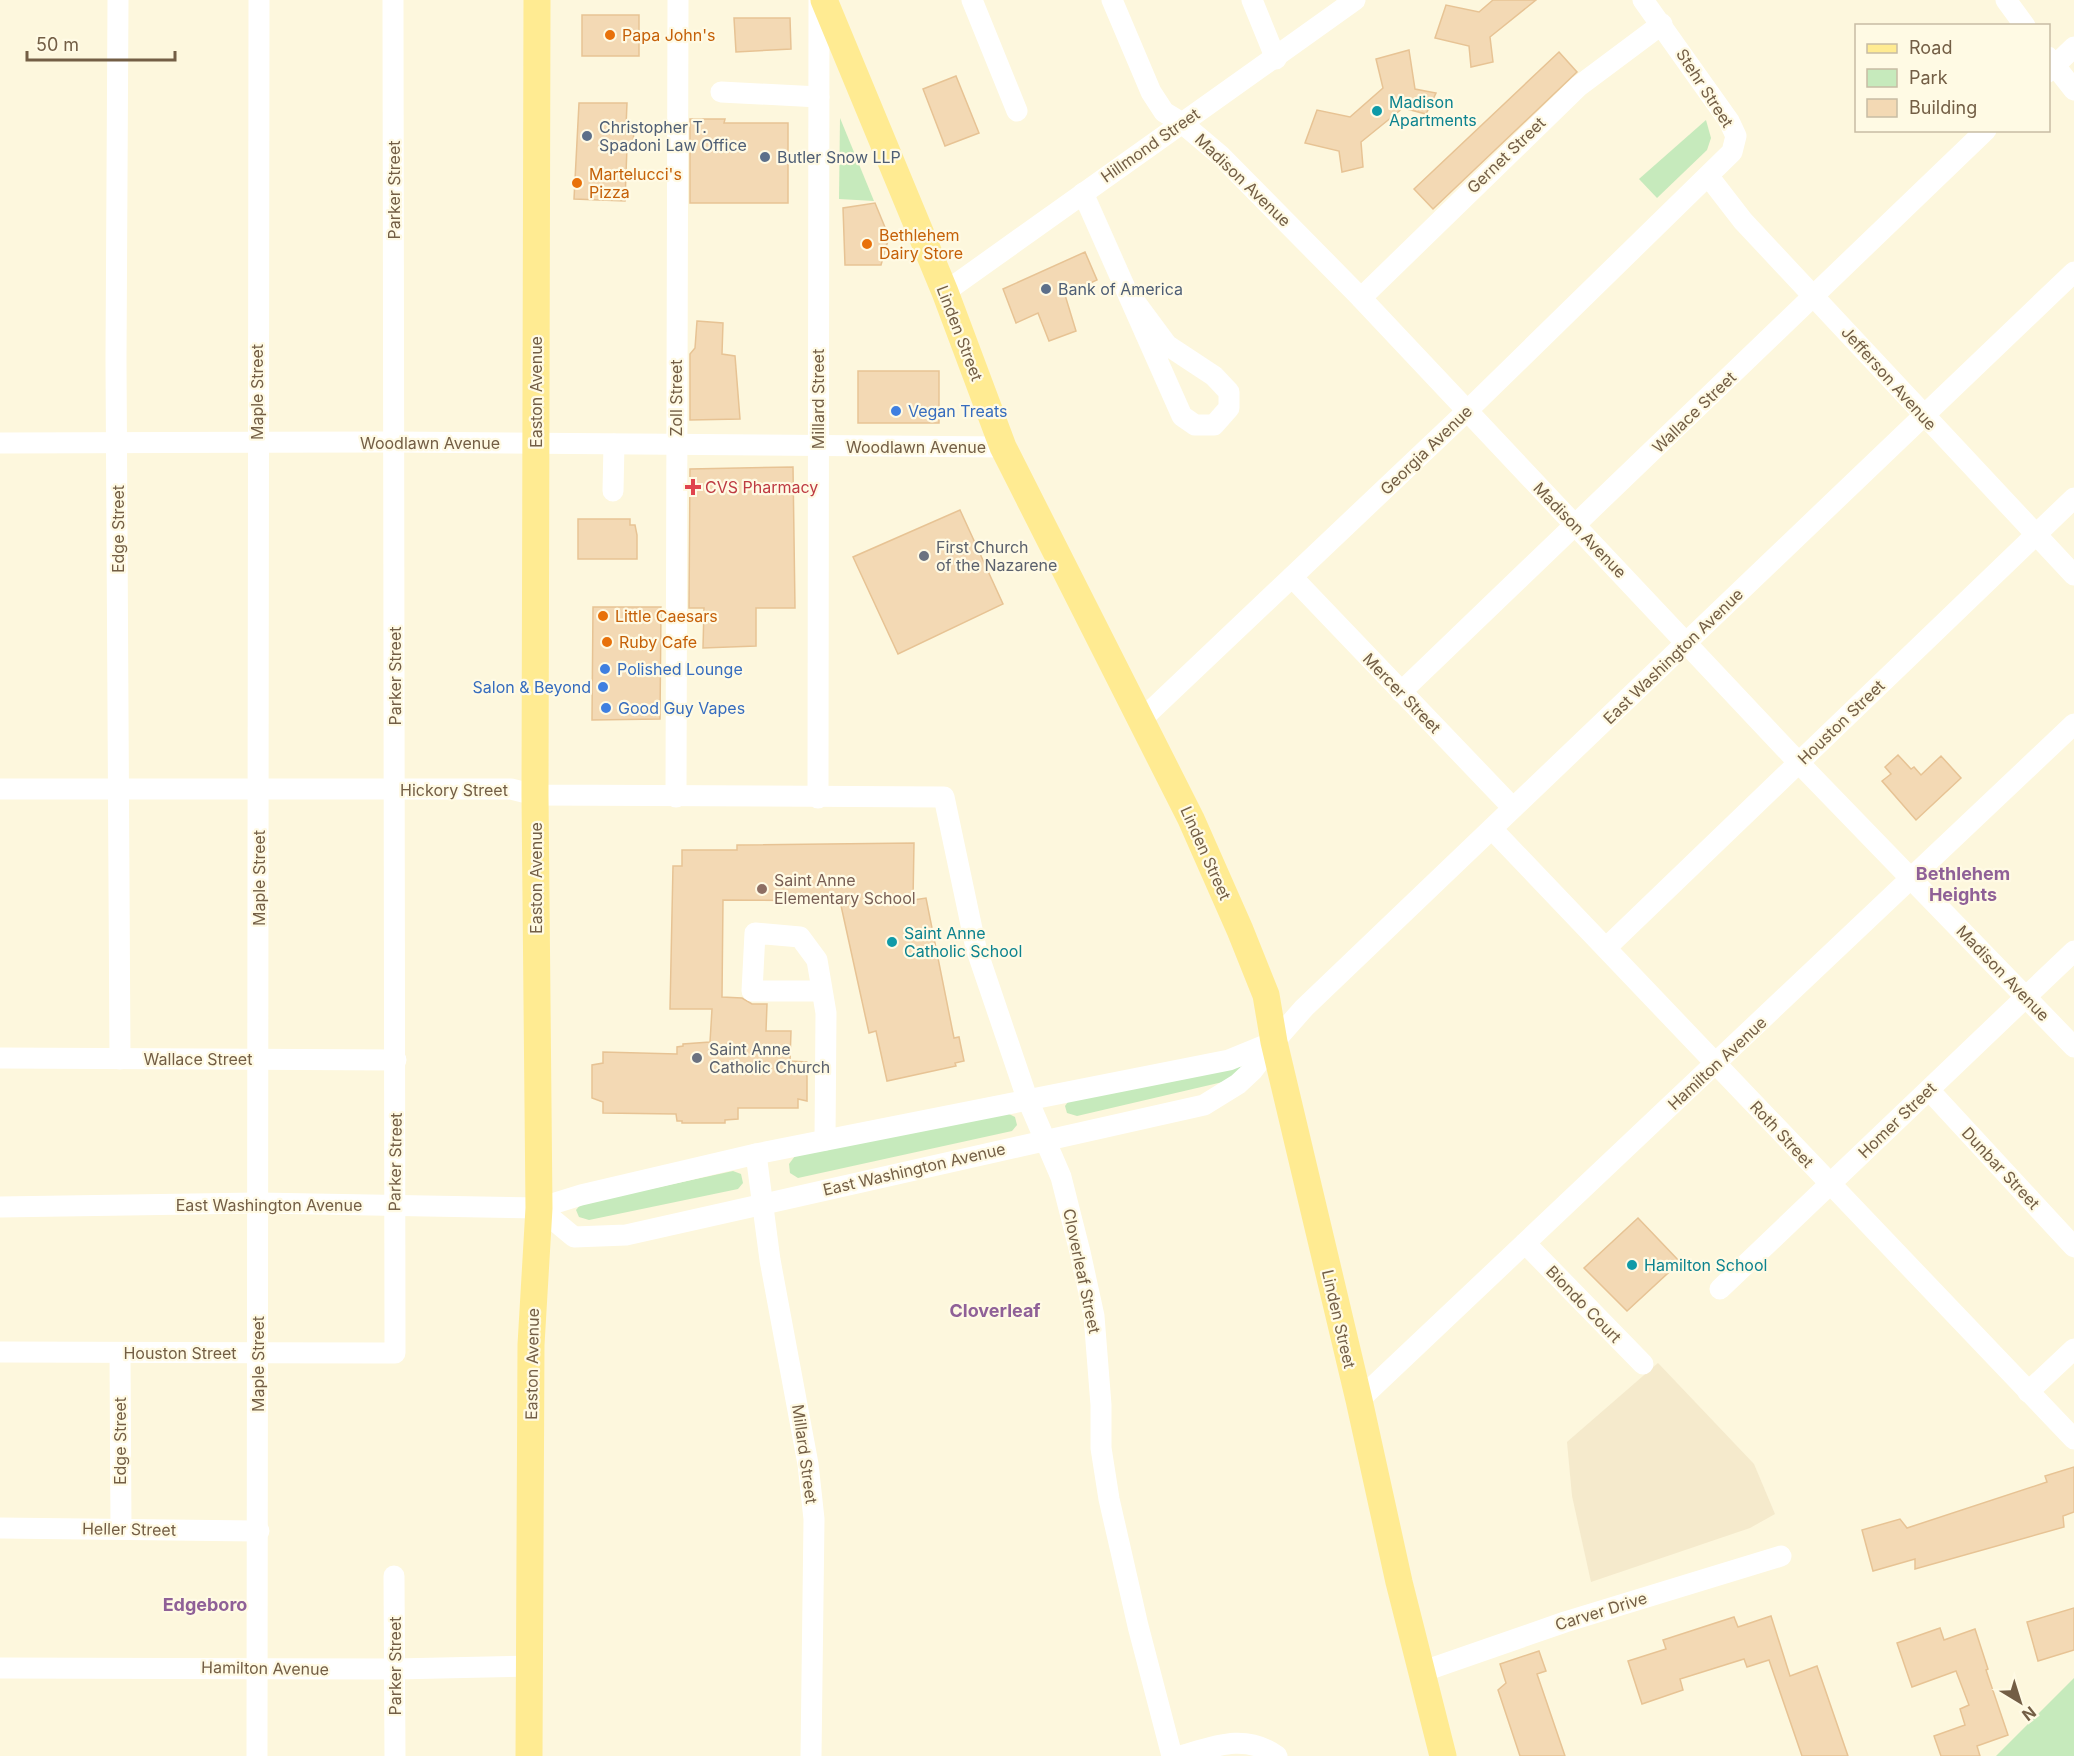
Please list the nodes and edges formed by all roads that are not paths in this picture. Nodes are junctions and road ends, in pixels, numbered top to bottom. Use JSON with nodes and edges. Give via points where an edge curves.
{"nodes":[{"id":1,"x":118,"y":0,"type":"edge"},
{"id":2,"x":259,"y":0,"type":"edge"},
{"id":3,"x":393,"y":0,"type":"edge"},
{"id":4,"x":537,"y":0,"type":"edge"},
{"id":5,"x":678,"y":0,"type":"edge"},
{"id":6,"x":819,"y":0,"type":"edge"},
{"id":7,"x":824,"y":0,"type":"edge"},
{"id":8,"x":972,"y":0,"type":"edge"},
{"id":9,"x":1112,"y":0,"type":"edge"},
{"id":10,"x":1252,"y":0,"type":"edge"},
{"id":11,"x":1355,"y":0,"type":"edge"},
{"id":12,"x":1643,"y":0,"type":"edge"},
{"id":13,"x":2006,"y":0,"type":"edge"},
{"id":14,"x":1662,"y":24,"type":"junction"},
{"id":15,"x":2024,"y":24,"type":"edge"},
{"id":16,"x":2074,"y":47,"type":"edge"},
{"id":17,"x":1276,"y":59,"type":"junction"},
{"id":18,"x":2051,"y":65,"type":"edge"},
{"id":19,"x":2074,"y":90,"type":"edge"},
{"id":20,"x":721,"y":92,"type":"dead end"},
{"id":21,"x":819,"y":97,"type":"junction"},
{"id":22,"x":1017,"y":111,"type":"dead end"},
{"id":23,"x":1182,"y":123,"type":"junction"},
{"id":24,"x":1984,"y":132,"type":"edge"},
{"id":25,"x":1709,"y":177,"type":"junction"},
{"id":26,"x":1083,"y":193,"type":"junction"},
{"id":27,"x":2074,"y":273,"type":"edge"},
{"id":28,"x":945,"y":292,"type":"junction"},
{"id":29,"x":1130,"y":295,"type":"junction"},
{"id":30,"x":1815,"y":296,"type":"junction"},
{"id":31,"x":1361,"y":298,"type":"junction"},
{"id":32,"x":1467,"y":411,"type":"junction"},
{"id":33,"x":1924,"y":416,"type":"junction"},
{"id":34,"x":395,"y":442,"type":"junction"},
{"id":35,"x":0,"y":443,"type":"edge"},
{"id":36,"x":256,"y":443,"type":"junction"},
{"id":37,"x":536,"y":443,"type":"junction"},
{"id":38,"x":117,"y":444,"type":"junction"},
{"id":39,"x":614,"y":444,"type":"junction"},
{"id":40,"x":676,"y":445,"type":"junction"},
{"id":41,"x":818,"y":447,"type":"junction"},
{"id":42,"x":1003,"y":447,"type":"junction"},
{"id":43,"x":613,"y":491,"type":"dead end"},
{"id":44,"x":2074,"y":498,"type":"edge"},
{"id":45,"x":1575,"y":525,"type":"junction"},
{"id":46,"x":2035,"y":534,"type":"junction"},
{"id":47,"x":2074,"y":575,"type":"edge"},
{"id":48,"x":1292,"y":577,"type":"junction"},
{"id":49,"x":1687,"y":642,"type":"junction"},
{"id":50,"x":1401,"y":692,"type":"junction"},
{"id":51,"x":1141,"y":720,"type":"junction"},
{"id":52,"x":2074,"y":724,"type":"edge"},
{"id":53,"x":1799,"y":763,"type":"junction"},
{"id":54,"x":0,"y":789,"type":"edge"},
{"id":55,"x":119,"y":789,"type":"junction"},
{"id":56,"x":258,"y":789,"type":"junction"},
{"id":57,"x":396,"y":790,"type":"junction"},
{"id":58,"x":536,"y":795,"type":"junction"},
{"id":59,"x":676,"y":797,"type":"junction"},
{"id":60,"x":944,"y":797,"type":"joint"},
{"id":61,"x":818,"y":798,"type":"junction"},
{"id":62,"x":1513,"y":808,"type":"junction"},
{"id":63,"x":1492,"y":829,"type":"junction"},
{"id":64,"x":1912,"y":879,"type":"junction"},
{"id":65,"x":1607,"y":947,"type":"junction"},
{"id":66,"x":2074,"y":951,"type":"edge"},
{"id":67,"x":822,"y":991,"type":"dead end"},
{"id":68,"x":2026,"y":997,"type":"junction"},
{"id":69,"x":1274,"y":1042,"type":"junction"},
{"id":70,"x":2074,"y":1047,"type":"edge"},
{"id":71,"x":0,"y":1058,"type":"edge"},
{"id":72,"x":120,"y":1059,"type":"junction"},
{"id":73,"x":259,"y":1060,"type":"junction"},
{"id":74,"x":396,"y":1060,"type":"junction"},
{"id":75,"x":1716,"y":1064,"type":"junction"},
{"id":76,"x":1929,"y":1090,"type":"junction"},
{"id":77,"x":1027,"y":1098,"type":"junction"},
{"id":78,"x":825,"y":1140,"type":"junction"},
{"id":79,"x":1043,"y":1140,"type":"junction"},
{"id":80,"x":756,"y":1155,"type":"junction"},
{"id":81,"x":1830,"y":1184,"type":"junction"},
{"id":82,"x":259,"y":1203,"type":"junction"},
{"id":83,"x":763,"y":1203,"type":"junction"},
{"id":84,"x":394,"y":1206,"type":"junction"},
{"id":85,"x":0,"y":1207,"type":"edge"},
{"id":86,"x":539,"y":1208,"type":"junction"},
{"id":87,"x":1524,"y":1243,"type":"junction"},
{"id":88,"x":2074,"y":1247,"type":"edge"},
{"id":89,"x":1720,"y":1289,"type":"dead end"},
{"id":90,"x":2074,"y":1349,"type":"edge"},
{"id":91,"x":0,"y":1352,"type":"edge"},
{"id":92,"x":120,"y":1353,"type":"junction"},
{"id":93,"x":258,"y":1353,"type":"junction"},
{"id":94,"x":395,"y":1353,"type":"joint"},
{"id":95,"x":1643,"y":1365,"type":"dead end"},
{"id":96,"x":2028,"y":1392,"type":"junction"},
{"id":97,"x":1359,"y":1400,"type":"junction"},
{"id":98,"x":2074,"y":1439,"type":"edge"},
{"id":99,"x":0,"y":1528,"type":"edge"},
{"id":100,"x":121,"y":1528,"type":"junction"},
{"id":101,"x":259,"y":1531,"type":"junction"},
{"id":102,"x":1781,"y":1556,"type":"dead end"},
{"id":103,"x":394,"y":1576,"type":"dead end"},
{"id":104,"x":530,"y":1666,"type":"junction"},
{"id":105,"x":0,"y":1668,"type":"edge"},
{"id":106,"x":257,"y":1668,"type":"junction"},
{"id":107,"x":396,"y":1669,"type":"junction"},
{"id":108,"x":1424,"y":1671,"type":"junction"},
{"id":109,"x":257,"y":1756,"type":"edge"},
{"id":110,"x":395,"y":1756,"type":"edge"},
{"id":111,"x":529,"y":1756,"type":"edge"},
{"id":112,"x":811,"y":1756,"type":"edge"},
{"id":113,"x":1172,"y":1756,"type":"edge"},
{"id":114,"x":1181,"y":1756,"type":"edge"},
{"id":115,"x":1276,"y":1756,"type":"edge"},
{"id":116,"x":1443,"y":1756,"type":"edge"}],
"edges":[{"from":1,"to":38,"type":"street","name":"Edge Street"},
{"from":2,"to":36,"type":"street","name":"Maple Street"},
{"from":3,"to":34,"type":"street","name":"Parker Street"},
{"from":4,"to":37,"type":"main road","name":"Easton Avenue"},
{"from":5,"to":40,"type":"street","name":"Zoll Street"},
{"from":6,"to":21,"type":"street","name":"Millard Street"},
{"from":7,"to":28,"type":"main road","name":"Linden Street"},
{"from":8,"to":22,"type":"street"},
{"from":9,"to":23,"type":"street","name":"Madison Avenue","via":[[1150,92],[1164,112]]},
{"from":10,"to":17,"type":"street"},
{"from":11,"to":17,"type":"street","name":"Hillmond Street"},
{"from":12,"to":14,"type":"street","name":"Stehr Street"},
{"from":13,"to":15,"type":"street"},
{"from":14,"to":25,"type":"street","name":"Stehr Street","via":[[1718,102],[1736,136],[1732,152]]},
{"from":14,"to":31,"type":"street","name":"Gernet Street","via":[[1579,86]]},
{"from":16,"to":18,"type":"street"},
{"from":17,"to":23,"type":"street","name":"Hillmond Street"},
{"from":18,"to":19,"type":"street"},
{"from":20,"to":21,"type":"street"},
{"from":21,"to":41,"type":"street","name":"Millard Street"},
{"from":23,"to":26,"type":"street","name":"Hillmond Street"},
{"from":23,"to":31,"type":"street","name":"Madison Avenue","via":[[1221,156]]},
{"from":24,"to":30,"type":"street","name":"Wallace Street"},
{"from":25,"to":30,"type":"street","name":"Jefferson Avenue","via":[[1743,221]]},
{"from":25,"to":32,"type":"street","name":"Georgia Avenue"},
{"from":26,"to":28,"type":"street","name":"Hillmond Street"},
{"from":26,"to":29,"type":"street"},
{"from":27,"to":33,"type":"street","name":"East Washington Avenue"},
{"from":28,"to":42,"type":"main road","name":"Linden Street"},
{"from":29,"to":29,"type":"street","via":[[1182,416],[1195,425],[1214,425],[1229,408],[1229,392],[1214,376],[1167,345]]},
{"from":30,"to":33,"type":"street","name":"Jefferson Avenue"},
{"from":30,"to":45,"type":"street","name":"Wallace Street"},
{"from":31,"to":32,"type":"street","name":"Madison Avenue"},
{"from":32,"to":45,"type":"street","name":"Madison Avenue"},
{"from":32,"to":48,"type":"street","name":"Georgia Avenue"},
{"from":33,"to":46,"type":"street","name":"Jefferson Avenue"},
{"from":33,"to":49,"type":"street","name":"East Washington Avenue"},
{"from":34,"to":36,"type":"street","name":"Woodlawn Avenue"},
{"from":34,"to":37,"type":"street","name":"Woodlawn Avenue"},
{"from":34,"to":57,"type":"street","name":"Parker Street"},
{"from":35,"to":38,"type":"street","name":"Woodlawn Avenue"},
{"from":36,"to":38,"type":"street","name":"Woodlawn Avenue"},
{"from":36,"to":56,"type":"street","name":"Maple Street"},
{"from":37,"to":39,"type":"street","name":"Woodlawn Avenue"},
{"from":37,"to":58,"type":"main road","name":"Easton Avenue"},
{"from":38,"to":55,"type":"street","name":"Edge Street"},
{"from":39,"to":40,"type":"street","name":"Woodlawn Avenue"},
{"from":39,"to":43,"type":"street"},
{"from":40,"to":41,"type":"street","name":"Woodlawn Avenue"},
{"from":40,"to":59,"type":"street","name":"Zoll Street"},
{"from":41,"to":42,"type":"street","name":"Woodlawn Avenue"},
{"from":41,"to":61,"type":"street","name":"Millard Street"},
{"from":42,"to":51,"type":"main road","name":"Linden Street"},
{"from":44,"to":46,"type":"street","name":"Houston Street"},
{"from":45,"to":49,"type":"street","name":"Madison Avenue"},
{"from":45,"to":50,"type":"street","name":"Wallace Street"},
{"from":46,"to":47,"type":"street","name":"Jefferson Avenue"},
{"from":46,"to":53,"type":"street","name":"Houston Street"},
{"from":48,"to":50,"type":"street","name":"Mercer Street"},
{"from":48,"to":51,"type":"street","name":"Georgia Avenue"},
{"from":49,"to":53,"type":"street","name":"Madison Avenue"},
{"from":49,"to":62,"type":"street","name":"East Washington Avenue"},
{"from":50,"to":62,"type":"street","name":"Mercer Street"},
{"from":51,"to":69,"type":"main road","name":"Linden Street","via":[[1191,819],[1240,930],[1266,995]]},
{"from":52,"to":64,"type":"street","name":"Hamilton Avenue"},
{"from":53,"to":64,"type":"street","name":"Madison Avenue"},
{"from":53,"to":65,"type":"street","name":"Houston Street"},
{"from":54,"to":55,"type":"street","name":"Hickory Street"},
{"from":55,"to":56,"type":"street","name":"Hickory Street"},
{"from":55,"to":72,"type":"street","name":"Edge Street"},
{"from":56,"to":57,"type":"street","name":"Hickory Street"},
{"from":56,"to":73,"type":"street","name":"Maple Street"},
{"from":57,"to":58,"type":"street","name":"Hickory Street","via":[[511,789]]},
{"from":57,"to":74,"type":"street","name":"Parker Street"},
{"from":58,"to":59,"type":"street","name":"Hickory Street"},
{"from":58,"to":86,"type":"main road","name":"Easton Avenue"},
{"from":59,"to":61,"type":"street","name":"Hickory Street"},
{"from":60,"to":61,"type":"street","name":"Hickory Street"},
{"from":60,"to":77,"type":"street","name":"Cloverleaf Street","via":[[976,948]]},
{"from":62,"to":63,"type":"street","name":"East Washington Avenue"},
{"from":63,"to":65,"type":"street","name":"Roth Street"},
{"from":63,"to":69,"type":"street","name":"East Washington Avenue","via":[[1304,1008]]},
{"from":64,"to":68,"type":"street","name":"Madison Avenue"},
{"from":64,"to":75,"type":"street","name":"Hamilton Avenue"},
{"from":65,"to":75,"type":"street","name":"Roth Street"},
{"from":66,"to":68,"type":"street","name":"Homer Street"},
{"from":67,"to":78,"type":"street","via":[[826,1012]]},
{"from":68,"to":70,"type":"street","name":"Madison Avenue"},
{"from":68,"to":76,"type":"street","name":"Homer Street"},
{"from":69,"to":77,"type":"street","name":"East Washington Avenue","via":[[1229,1060]]},
{"from":69,"to":79,"type":"street","name":"East Washington Avenue","via":[[1238,1084],[1204,1105]]},
{"from":69,"to":97,"type":"main road","name":"Linden Street"},
{"from":71,"to":72,"type":"street","name":"Wallace Street"},
{"from":72,"to":73,"type":"street","name":"Wallace Street"},
{"from":73,"to":74,"type":"street","name":"Wallace Street"},
{"from":73,"to":82,"type":"street","name":"Maple Street"},
{"from":74,"to":84,"type":"street","name":"Parker Street"},
{"from":75,"to":81,"type":"street","name":"Roth Street"},
{"from":75,"to":87,"type":"street","name":"Hamilton Avenue"},
{"from":76,"to":81,"type":"street","name":"Homer Street"},
{"from":76,"to":88,"type":"street","name":"Dunbar Street"},
{"from":77,"to":78,"type":"street","name":"East Washington Avenue"},
{"from":77,"to":79,"type":"street","name":"Cloverleaf Street"},
{"from":78,"to":80,"type":"street","name":"East Washington Avenue"},
{"from":79,"to":83,"type":"street","name":"East Washington Avenue"},
{"from":79,"to":113,"type":"street","name":"Cloverleaf Street","via":[[1061,1177],[1094,1316],[1101,1448],[1109,1499]]},
{"from":80,"to":83,"type":"street","name":"Millard Street"},
{"from":80,"to":86,"type":"street","name":"East Washington Avenue"},
{"from":81,"to":89,"type":"street","name":"Homer Street"},
{"from":81,"to":96,"type":"street","name":"Roth Street"},
{"from":82,"to":84,"type":"street","name":"East Washington Avenue"},
{"from":82,"to":85,"type":"street","name":"East Washington Avenue"},
{"from":82,"to":93,"type":"street","name":"Maple Street"},
{"from":83,"to":86,"type":"street","name":"East Washington Avenue","via":[[626,1235],[574,1237]]},
{"from":83,"to":112,"type":"street","name":"Millard Street","via":[[814,1519]]},
{"from":84,"to":86,"type":"street","name":"East Washington Avenue"},
{"from":84,"to":94,"type":"street","name":"Parker Street"},
{"from":86,"to":104,"type":"main road","name":"Easton Avenue","via":[[531,1345]]},
{"from":87,"to":95,"type":"street","name":"Biondo Court"},
{"from":87,"to":97,"type":"street","name":"Hamilton Avenue"},
{"from":90,"to":96,"type":"street"},
{"from":91,"to":92,"type":"street","name":"Houston Street"},
{"from":92,"to":93,"type":"street","name":"Houston Street"},
{"from":92,"to":100,"type":"street","name":"Edge Street"},
{"from":93,"to":94,"type":"street","name":"Houston Street"},
{"from":93,"to":101,"type":"street","name":"Maple Street"},
{"from":96,"to":98,"type":"street","name":"Roth Street"},
{"from":97,"to":108,"type":"main road","name":"Linden Street","via":[[1399,1582]]},
{"from":99,"to":100,"type":"street","name":"Heller Street"},
{"from":100,"to":101,"type":"street","name":"Heller Street"},
{"from":101,"to":106,"type":"street","name":"Maple Street"},
{"from":102,"to":108,"type":"street","name":"Carver Drive","via":[[1565,1622]]},
{"from":103,"to":107,"type":"street","name":"Parker Street"},
{"from":104,"to":107,"type":"street","name":"Hamilton Avenue"},
{"from":104,"to":111,"type":"main road","name":"Easton Avenue"},
{"from":105,"to":106,"type":"street","name":"Hamilton Avenue"},
{"from":106,"to":107,"type":"street","name":"Hamilton Avenue"},
{"from":106,"to":109,"type":"street","name":"Maple Street"},
{"from":107,"to":110,"type":"street","name":"Parker Street"},
{"from":108,"to":116,"type":"main road","name":"Linden Street"},
{"from":114,"to":115,"type":"street","via":[[1244,1743],[1255,1743]]}]}
